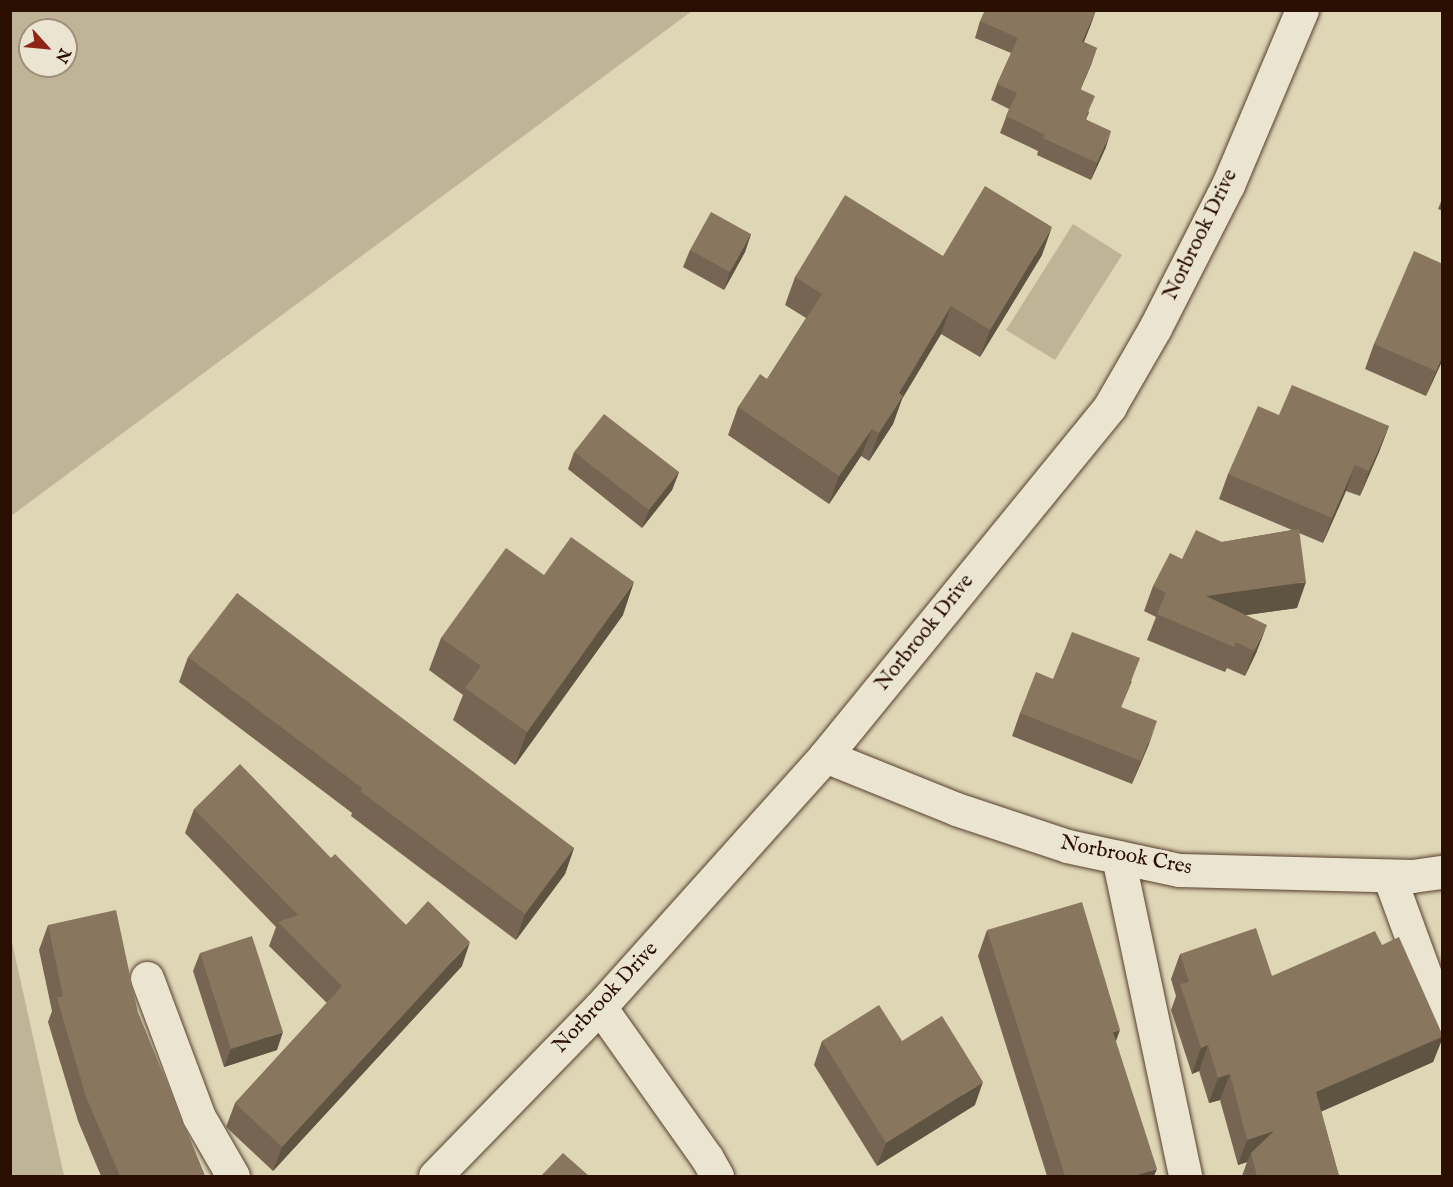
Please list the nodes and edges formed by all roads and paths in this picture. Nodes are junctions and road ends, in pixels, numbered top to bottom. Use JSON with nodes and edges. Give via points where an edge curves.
{"nodes":[{"id":1,"x":1302,"y":10,"type":"edge"},
{"id":2,"x":825,"y":756,"type":"junction"},
{"id":3,"x":1118,"y":857,"type":"junction"},
{"id":4,"x":1443,"y":873,"type":"edge"},
{"id":5,"x":1389,"y":876,"type":"junction"},
{"id":6,"x":147,"y":978,"type":"dead end"},
{"id":7,"x":600,"y":1007,"type":"junction"},
{"id":8,"x":1443,"y":1021,"type":"edge"},
{"id":9,"x":233,"y":1176,"type":"edge"},
{"id":10,"x":435,"y":1176,"type":"edge"},
{"id":11,"x":717,"y":1176,"type":"edge"},
{"id":12,"x":1185,"y":1176,"type":"edge"}],
"edges":[{"from":1,"to":2,"type":"street","name":"Norbrook Drive","via":[[1228,184],[1155,328],[1110,406]]},
{"from":2,"to":3,"type":"street","name":"Norbrook Cres","via":[[967,812],[1067,846]]},
{"from":2,"to":7,"type":"street","name":"Norbrook Drive"},
{"from":3,"to":5,"type":"street","name":"Norbrook Cres","via":[[1179,870]]},
{"from":3,"to":12,"type":"street"},
{"from":4,"to":5,"type":"street","name":"Norbrook Cres"},
{"from":5,"to":8,"type":"street"},
{"from":6,"to":9,"type":"street","via":[[199,1117]]},
{"from":7,"to":10,"type":"street","name":"Norbrook Drive"},
{"from":7,"to":11,"type":"street"}]}
